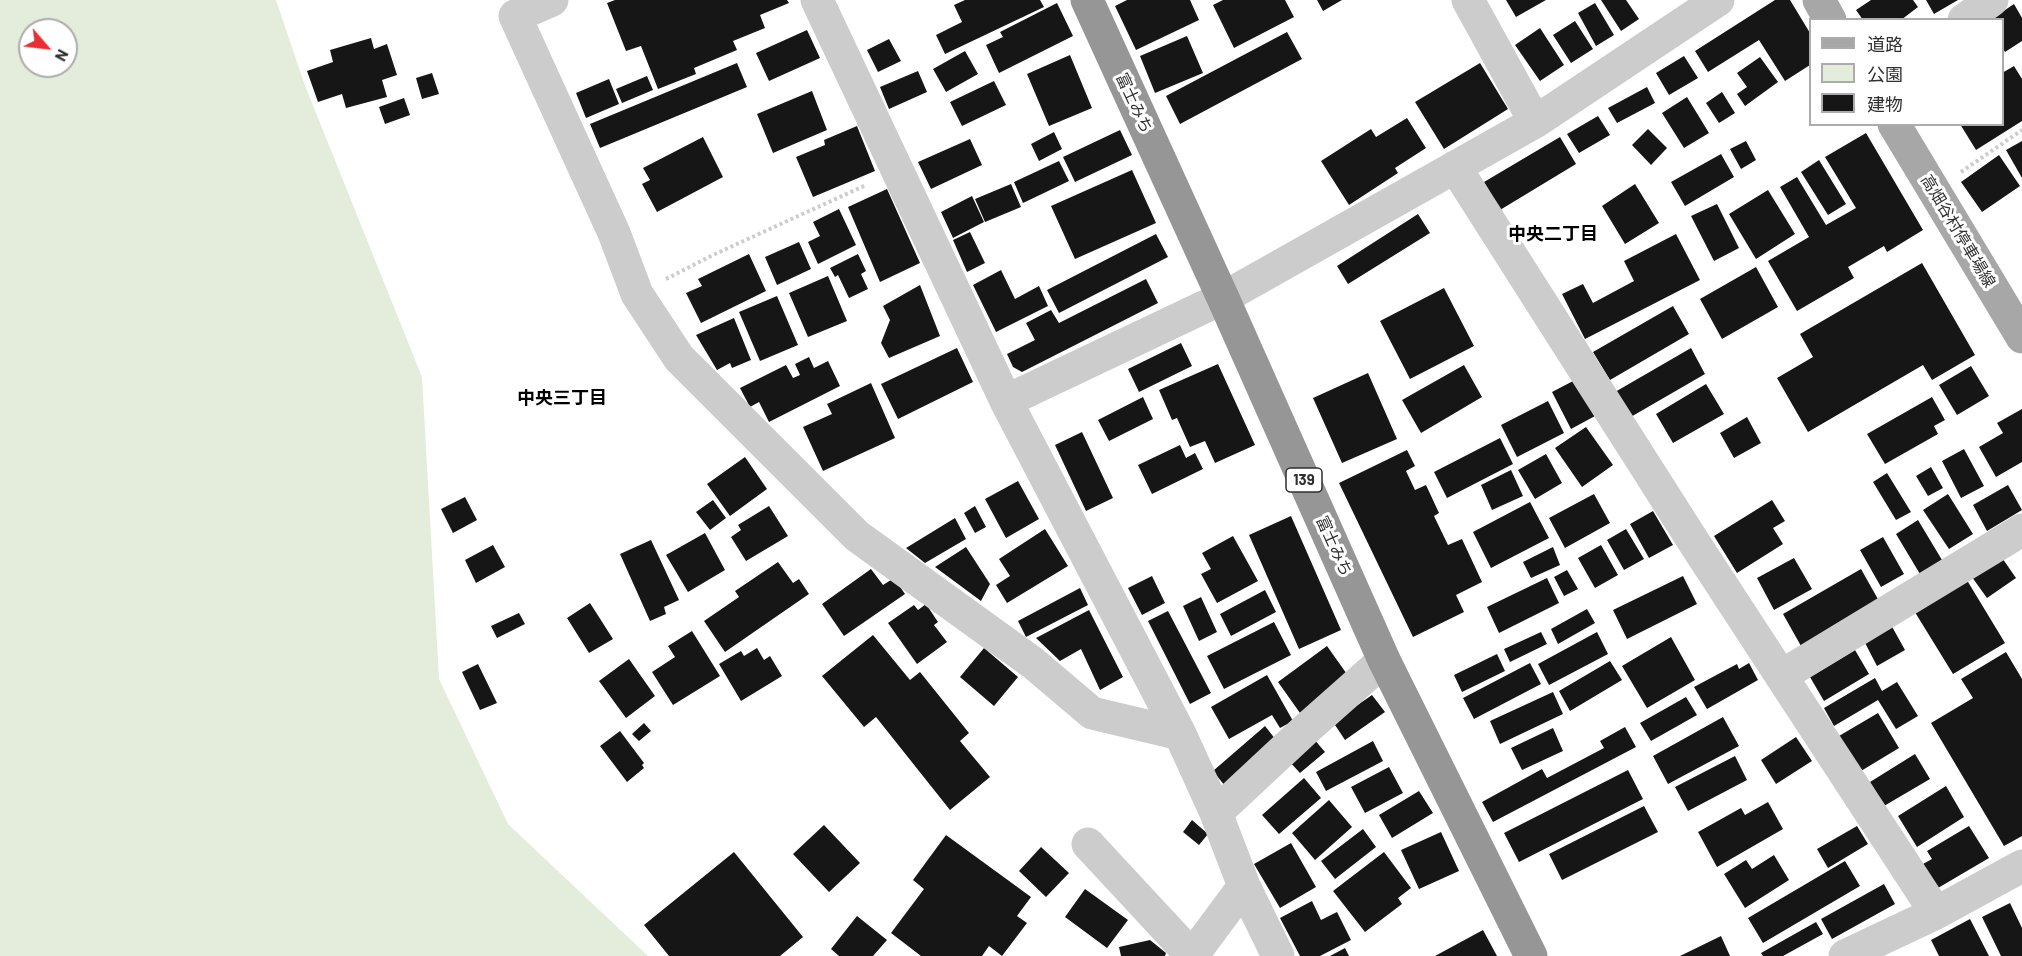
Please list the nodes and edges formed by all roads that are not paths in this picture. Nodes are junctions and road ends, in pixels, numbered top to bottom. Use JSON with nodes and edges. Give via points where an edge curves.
{"nodes":[{"id":1,"x":552,"y":0,"type":"edge"},
{"id":2,"x":817,"y":0,"type":"edge"},
{"id":3,"x":1087,"y":0,"type":"edge"},
{"id":4,"x":1468,"y":0,"type":"edge"},
{"id":5,"x":1718,"y":0,"type":"edge"},
{"id":6,"x":1819,"y":0,"type":"edge"},
{"id":7,"x":1992,"y":0,"type":"edge"},
{"id":8,"x":1829,"y":18,"type":"edge"},
{"id":9,"x":1967,"y":18,"type":"edge"},
{"id":10,"x":1535,"y":122,"type":"junction"},
{"id":11,"x":1895,"y":126,"type":"edge"},
{"id":12,"x":1455,"y":167,"type":"junction"},
{"id":13,"x":1223,"y":298,"type":"junction"},
{"id":14,"x":2022,"y":337,"type":"edge"},
{"id":15,"x":1006,"y":401,"type":"junction"},
{"id":16,"x":2022,"y":530,"type":"edge"},
{"id":17,"x":1384,"y":660,"type":"junction"},
{"id":18,"x":1781,"y":676,"type":"junction"},
{"id":19,"x":1180,"y":734,"type":"junction"},
{"id":20,"x":1216,"y":813,"type":"junction"},
{"id":21,"x":1088,"y":844,"type":"dead end"},
{"id":22,"x":2022,"y":866,"type":"edge"},
{"id":23,"x":1244,"y":886,"type":"junction"},
{"id":24,"x":1936,"y":913,"type":"junction"},
{"id":25,"x":1192,"y":956,"type":"edge"},
{"id":26,"x":1278,"y":956,"type":"edge"},
{"id":27,"x":1531,"y":956,"type":"edge"},
{"id":28,"x":1845,"y":956,"type":"edge"}],
"edges":[{"from":1,"to":19,"type":"street","via":[[515,16],[614,233],[637,294],[679,358],[857,536],[1033,663],[1092,713]]},
{"from":2,"to":15,"type":"street"},
{"from":3,"to":13,"type":"highway","name":"富士みち","number":"139"},
{"from":4,"to":10,"type":"street"},
{"from":5,"to":10,"type":"street"},
{"from":6,"to":8,"type":"main road"},
{"from":7,"to":9,"type":"street"},
{"from":10,"to":12,"type":"street"},
{"from":11,"to":14,"type":"main road","name":"高畑谷村停車場線"},
{"from":12,"to":13,"type":"street"},
{"from":12,"to":18,"type":"street"},
{"from":13,"to":15,"type":"street"},
{"from":13,"to":17,"type":"highway","name":"富士みち","number":"139"},
{"from":15,"to":19,"type":"street"},
{"from":16,"to":18,"type":"street"},
{"from":17,"to":20,"type":"street"},
{"from":17,"to":27,"type":"highway","name":"富士みち","number":"139"},
{"from":18,"to":24,"type":"street"},
{"from":19,"to":20,"type":"street"},
{"from":20,"to":23,"type":"street"},
{"from":21,"to":25,"type":"street"},
{"from":22,"to":24,"type":"street"},
{"from":23,"to":25,"type":"street"},
{"from":23,"to":26,"type":"street"},
{"from":24,"to":28,"type":"street"}]}
